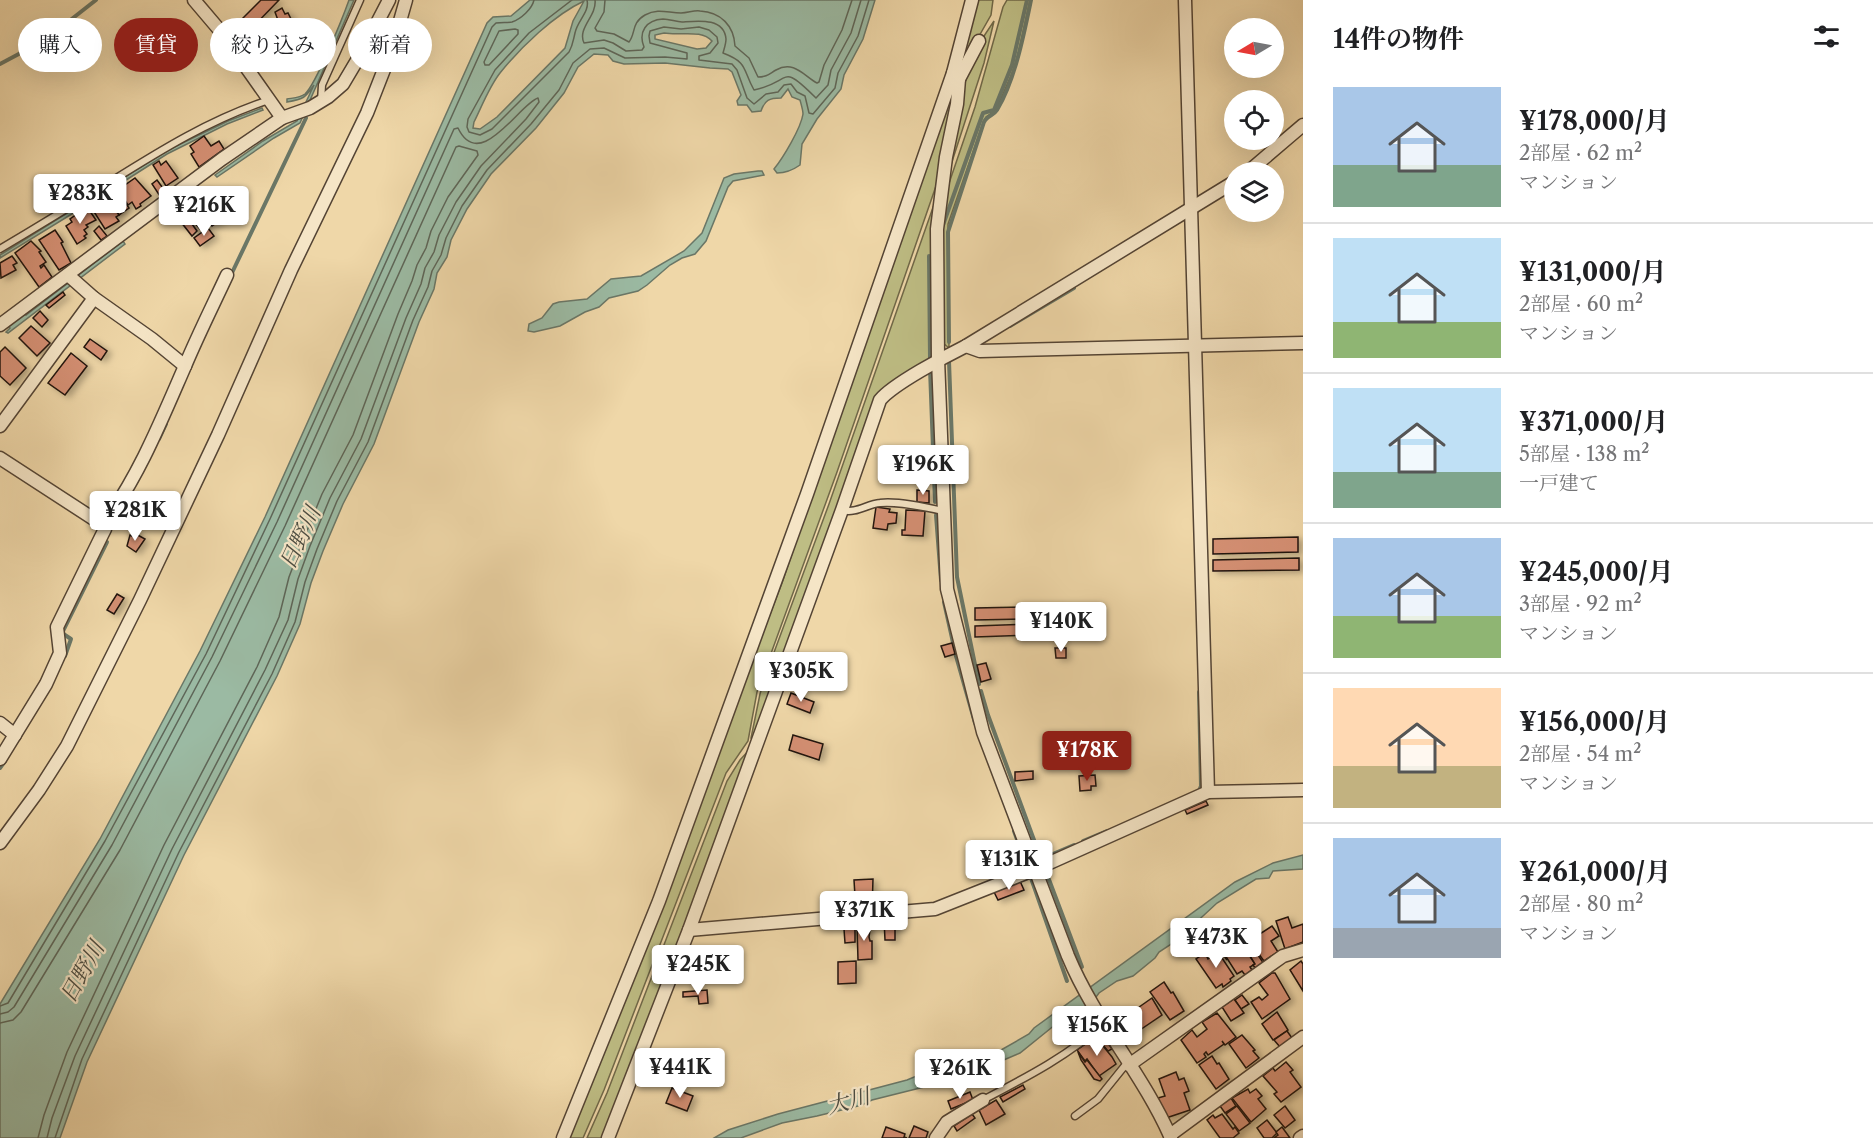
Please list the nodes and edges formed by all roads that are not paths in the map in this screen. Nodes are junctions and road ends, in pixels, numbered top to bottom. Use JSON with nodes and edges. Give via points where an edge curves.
{"nodes":[{"id":1,"x":194,"y":0,"type":"edge"},
{"id":2,"x":360,"y":0,"type":"edge"},
{"id":3,"x":388,"y":0,"type":"edge"},
{"id":4,"x":406,"y":0,"type":"edge"},
{"id":5,"x":972,"y":0,"type":"edge"},
{"id":6,"x":1185,"y":0,"type":"edge"},
{"id":7,"x":979,"y":41,"type":"dead end"},
{"id":8,"x":956,"y":76,"type":"junction"},
{"id":9,"x":269,"y":100,"type":"junction"},
{"id":10,"x":310,"y":107,"type":"junction"},
{"id":11,"x":282,"y":118,"type":"junction"},
{"id":12,"x":1303,"y":125,"type":"edge"},
{"id":13,"x":1260,"y":162,"type":"edge"},
{"id":14,"x":1224,"y":188,"type":"edge"},
{"id":15,"x":1191,"y":209,"type":"junction"},
{"id":16,"x":0,"y":249,"type":"edge"},
{"id":17,"x":227,"y":275,"type":"dead end"},
{"id":18,"x":72,"y":278,"type":"junction"},
{"id":19,"x":94,"y":298,"type":"junction"},
{"id":20,"x":0,"y":325,"type":"edge"},
{"id":21,"x":1303,"y":343,"type":"edge"},
{"id":22,"x":966,"y":346,"type":"junction"},
{"id":23,"x":1195,"y":346,"type":"junction"},
{"id":24,"x":938,"y":360,"type":"junction"},
{"id":25,"x":185,"y":366,"type":"junction"},
{"id":26,"x":0,"y":426,"type":"edge"},
{"id":27,"x":0,"y":458,"type":"edge"},
{"id":28,"x":842,"y":510,"type":"junction"},
{"id":29,"x":944,"y":511,"type":"junction"},
{"id":30,"x":103,"y":525,"type":"junction"},
{"id":31,"x":0,"y":723,"type":"edge"},
{"id":32,"x":15,"y":735,"type":"junction"},
{"id":33,"x":0,"y":759,"type":"edge"},
{"id":34,"x":1303,"y":790,"type":"edge"},
{"id":35,"x":1208,"y":792,"type":"junction"},
{"id":36,"x":0,"y":843,"type":"edge"},
{"id":37,"x":1036,"y":869,"type":"junction"},
{"id":38,"x":689,"y":930,"type":"junction"},
{"id":39,"x":1303,"y":950,"type":"edge"},
{"id":40,"x":1101,"y":1021,"type":"junction"},
{"id":41,"x":1303,"y":1037,"type":"edge"},
{"id":42,"x":1128,"y":1064,"type":"junction"},
{"id":43,"x":983,"y":1100,"type":"joint"},
{"id":44,"x":1075,"y":1116,"type":"dead end"},
{"id":45,"x":1171,"y":1137,"type":"edge"},
{"id":46,"x":563,"y":1138,"type":"edge"},
{"id":47,"x":608,"y":1138,"type":"edge"},
{"id":48,"x":936,"y":1138,"type":"edge"}],
"edges":[{"from":1,"to":9,"type":"street"},
{"from":2,"to":10,"type":"lane"},
{"from":3,"to":10,"type":"street","via":[[343,84]]},
{"from":4,"to":36,"type":"street","via":[[367,113],[145,590],[67,746]]},
{"from":5,"to":8,"type":"street"},
{"from":6,"to":15,"type":"street"},
{"from":7,"to":8,"type":"street"},
{"from":8,"to":24,"type":"street","via":[[957,104],[937,229]]},
{"from":8,"to":46,"type":"street","via":[[659,901]]},
{"from":9,"to":11,"type":"street"},
{"from":9,"to":16,"type":"lane","via":[[221,118],[173,143]]},
{"from":10,"to":11,"type":"street"},
{"from":11,"to":18,"type":"street","via":[[222,159]]},
{"from":12,"to":13,"type":"street"},
{"from":14,"to":15,"type":"street"},
{"from":15,"to":22,"type":"street"},
{"from":15,"to":23,"type":"street"},
{"from":17,"to":25,"type":"street"},
{"from":18,"to":19,"type":"street"},
{"from":18,"to":20,"type":"street"},
{"from":19,"to":25,"type":"street"},
{"from":19,"to":26,"type":"street"},
{"from":21,"to":23,"type":"street"},
{"from":22,"to":23,"type":"street","via":[[980,351]]},
{"from":22,"to":24,"type":"street"},
{"from":23,"to":35,"type":"street"},
{"from":24,"to":28,"type":"street","via":[[880,400]]},
{"from":24,"to":29,"type":"street"},
{"from":25,"to":30,"type":"street","via":[[153,439],[121,501]]},
{"from":27,"to":30,"type":"street"},
{"from":28,"to":29,"type":"lane","via":[[850,512],[880,503]]},
{"from":28,"to":38,"type":"street"},
{"from":29,"to":37,"type":"street","via":[[946,589],[983,732]]},
{"from":30,"to":32,"type":"street","via":[[105,529],[57,627],[60,652]]},
{"from":31,"to":32,"type":"street"},
{"from":32,"to":33,"type":"street"},
{"from":34,"to":35,"type":"street"},
{"from":35,"to":37,"type":"street"},
{"from":37,"to":38,"type":"street","via":[[935,909]]},
{"from":37,"to":40,"type":"street","via":[[1077,980]]},
{"from":38,"to":47,"type":"street"},
{"from":39,"to":42,"type":"street","via":[[1283,956]]},
{"from":40,"to":42,"type":"street"},
{"from":40,"to":43,"type":"lane","via":[[1090,1036],[1074,1047]]},
{"from":41,"to":45,"type":"street"},
{"from":42,"to":44,"type":"lane","via":[[1098,1099]]},
{"from":42,"to":45,"type":"street"},
{"from":43,"to":48,"type":"street","via":[[947,1122]]}]}
